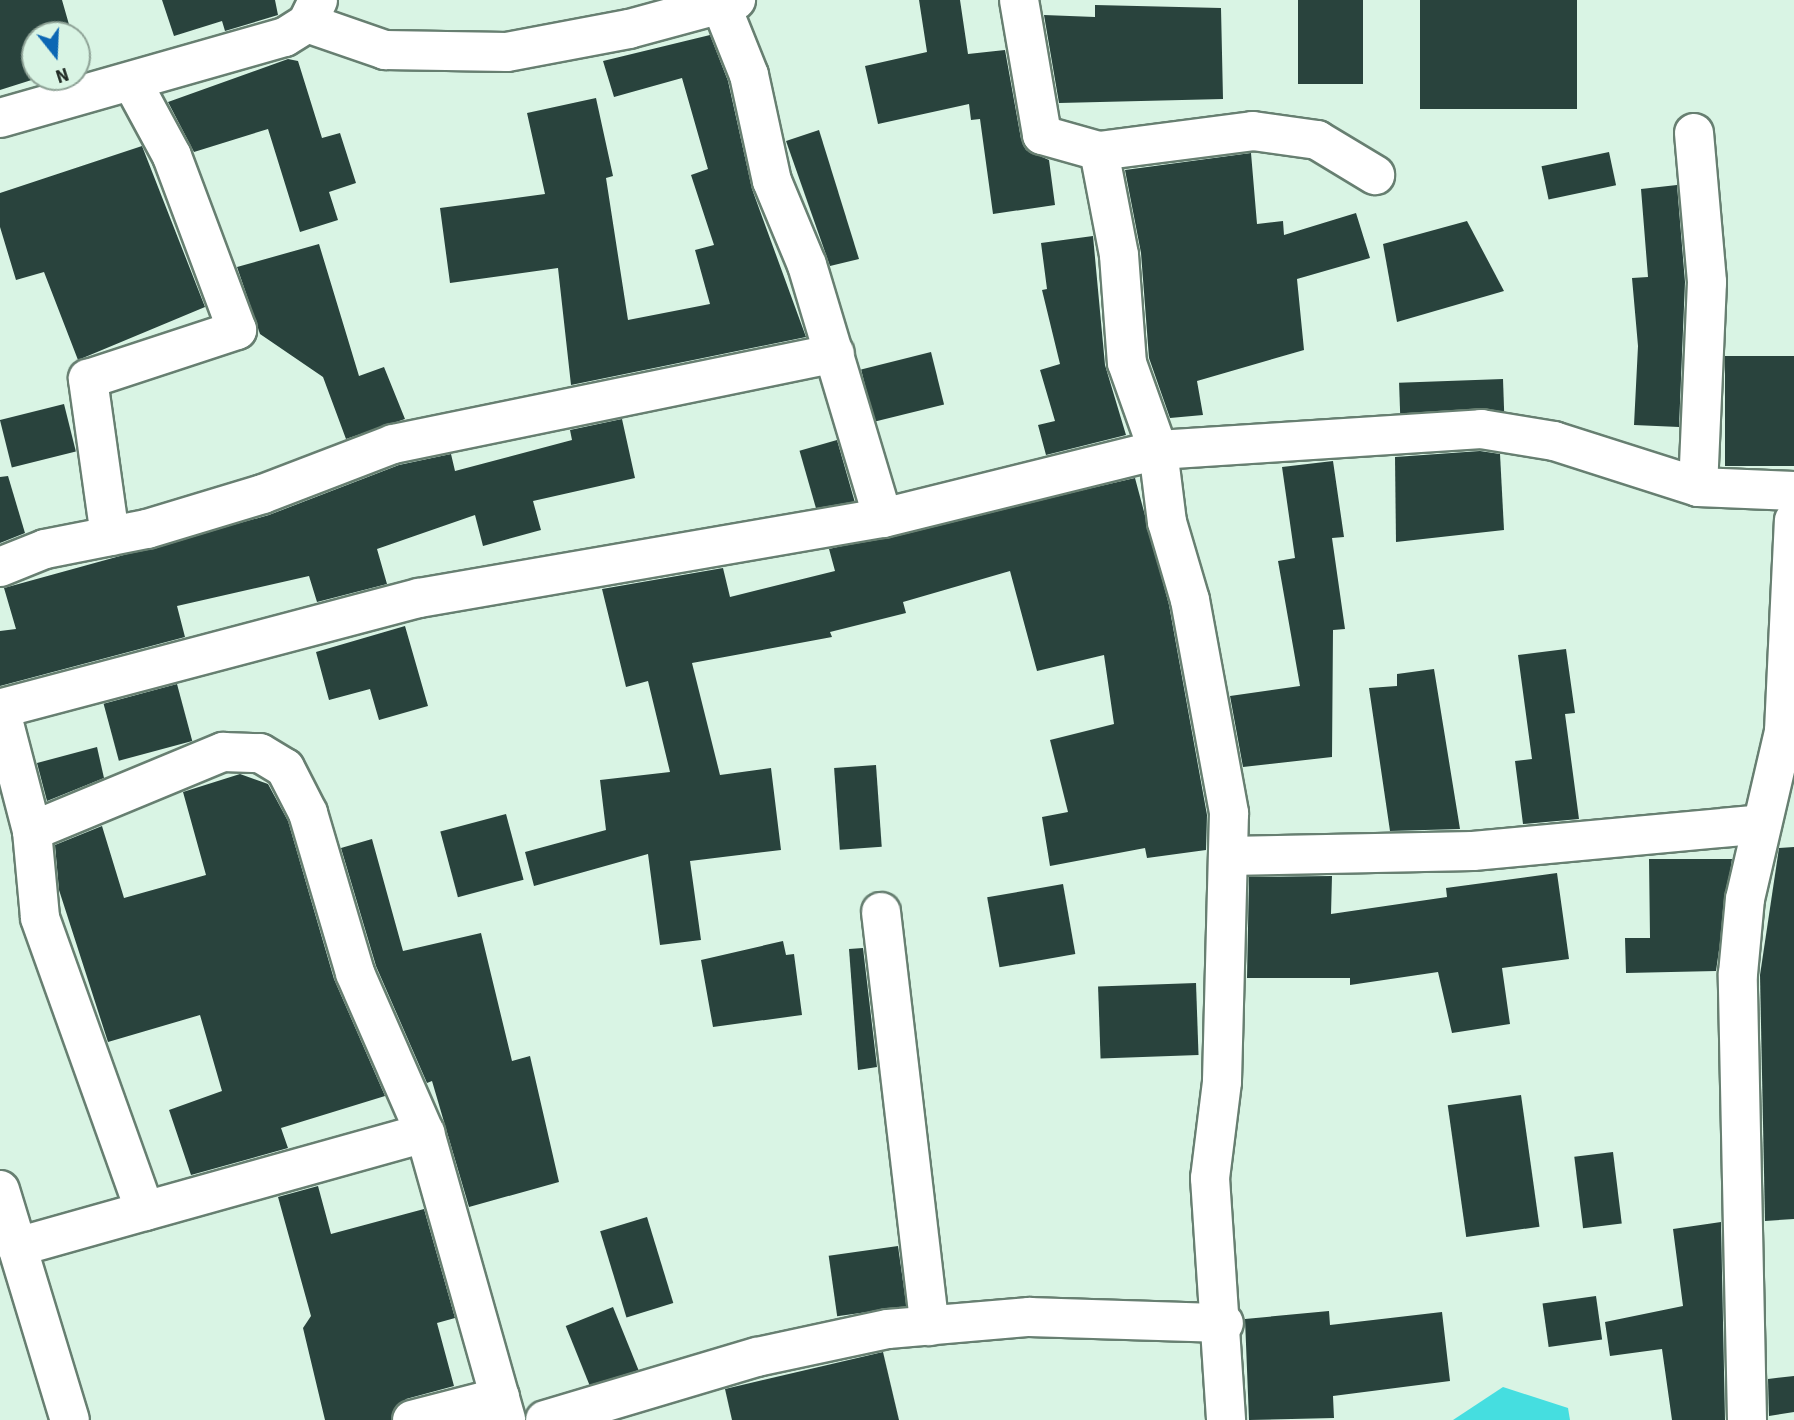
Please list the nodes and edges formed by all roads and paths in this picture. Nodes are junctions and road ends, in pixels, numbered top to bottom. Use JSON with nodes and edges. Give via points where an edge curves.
{"nodes":[{"id":1,"x":1019,"y":0,"type":"edge"},
{"id":2,"x":729,"y":2,"type":"edge"},
{"id":3,"x":683,"y":7,"type":"edge"},
{"id":4,"x":312,"y":11,"type":"edge"},
{"id":5,"x":132,"y":82,"type":"junction"},
{"id":6,"x":0,"y":118,"type":"edge"},
{"id":7,"x":1694,"y":133,"type":"dead end"},
{"id":8,"x":1099,"y":151,"type":"junction"},
{"id":9,"x":1375,"y":175,"type":"dead end"},
{"id":10,"x":835,"y":354,"type":"junction"},
{"id":11,"x":1158,"y":450,"type":"junction"},
{"id":12,"x":1699,"y":487,"type":"junction"},
{"id":13,"x":1794,"y":491,"type":"edge"},
{"id":14,"x":883,"y":518,"type":"junction"},
{"id":15,"x":1794,"y":520,"type":"edge"},
{"id":16,"x":110,"y":536,"type":"junction"},
{"id":17,"x":0,"y":567,"type":"edge"},
{"id":18,"x":1,"y":708,"type":"edge"},
{"id":19,"x":1789,"y":731,"type":"edge"},
{"id":20,"x":1762,"y":824,"type":"junction"},
{"id":21,"x":32,"y":831,"type":"junction"},
{"id":22,"x":1229,"y":856,"type":"junction"},
{"id":23,"x":881,"y":912,"type":"dead end"},
{"id":24,"x":425,"y":1133,"type":"junction"},
{"id":25,"x":0,"y":1190,"type":"edge"},
{"id":26,"x":145,"y":1211,"type":"junction"},
{"id":27,"x":17,"y":1247,"type":"junction"},
{"id":28,"x":1224,"y":1323,"type":"junction"},
{"id":29,"x":929,"y":1325,"type":"junction"},
{"id":30,"x":503,"y":1408,"type":"edge"},
{"id":31,"x":71,"y":1420,"type":"edge"},
{"id":32,"x":412,"y":1420,"type":"edge"},
{"id":33,"x":545,"y":1420,"type":"edge"},
{"id":34,"x":1226,"y":1420,"type":"edge"},
{"id":35,"x":1747,"y":1420,"type":"edge"}],
"edges":[{"from":1,"to":8,"type":"street","via":[[1042,135]]},
{"from":2,"to":3,"type":"street"},
{"from":2,"to":10,"type":"street","via":[[772,181]]},
{"from":3,"to":4,"type":"street","via":[[507,51],[385,50]]},
{"from":4,"to":5,"type":"street","via":[[223,59]]},
{"from":5,"to":6,"type":"street"},
{"from":5,"to":16,"type":"street","via":[[172,156],[237,330],[88,379]]},
{"from":7,"to":12,"type":"street","via":[[1707,282]]},
{"from":8,"to":9,"type":"street","via":[[1253,131],[1317,139]]},
{"from":8,"to":11,"type":"street","via":[[1119,255],[1127,363]]},
{"from":10,"to":14,"type":"street"},
{"from":10,"to":16,"type":"street","via":[[393,444],[263,494]]},
{"from":11,"to":12,"type":"street","via":[[1480,429],[1554,441]]},
{"from":11,"to":14,"type":"street"},
{"from":11,"to":22,"type":"street","via":[[1167,522],[1190,600],[1229,813]]},
{"from":12,"to":13,"type":"street"},
{"from":14,"to":18,"type":"street","via":[[419,598]]},
{"from":15,"to":19,"type":"street"},
{"from":16,"to":17,"type":"street","via":[[45,549]]},
{"from":18,"to":21,"type":"street"},
{"from":19,"to":20,"type":"street"},
{"from":20,"to":22,"type":"street","via":[[1473,851]]},
{"from":20,"to":35,"type":"street","via":[[1738,974]]},
{"from":21,"to":24,"type":"street","via":[[223,752],[260,753],[285,768],[308,813],[355,973]]},
{"from":21,"to":26,"type":"street","via":[[40,918]]},
{"from":22,"to":28,"type":"street","via":[[1222,1082],[1210,1178]]},
{"from":23,"to":29,"type":"street"},
{"from":24,"to":26,"type":"street"},
{"from":24,"to":30,"type":"street"},
{"from":25,"to":27,"type":"street"},
{"from":26,"to":27,"type":"street"},
{"from":27,"to":31,"type":"street"},
{"from":28,"to":29,"type":"street","via":[[1029,1317]]},
{"from":28,"to":34,"type":"street"},
{"from":29,"to":33,"type":"street","via":[[757,1357]]},
{"from":30,"to":32,"type":"street"}]}
